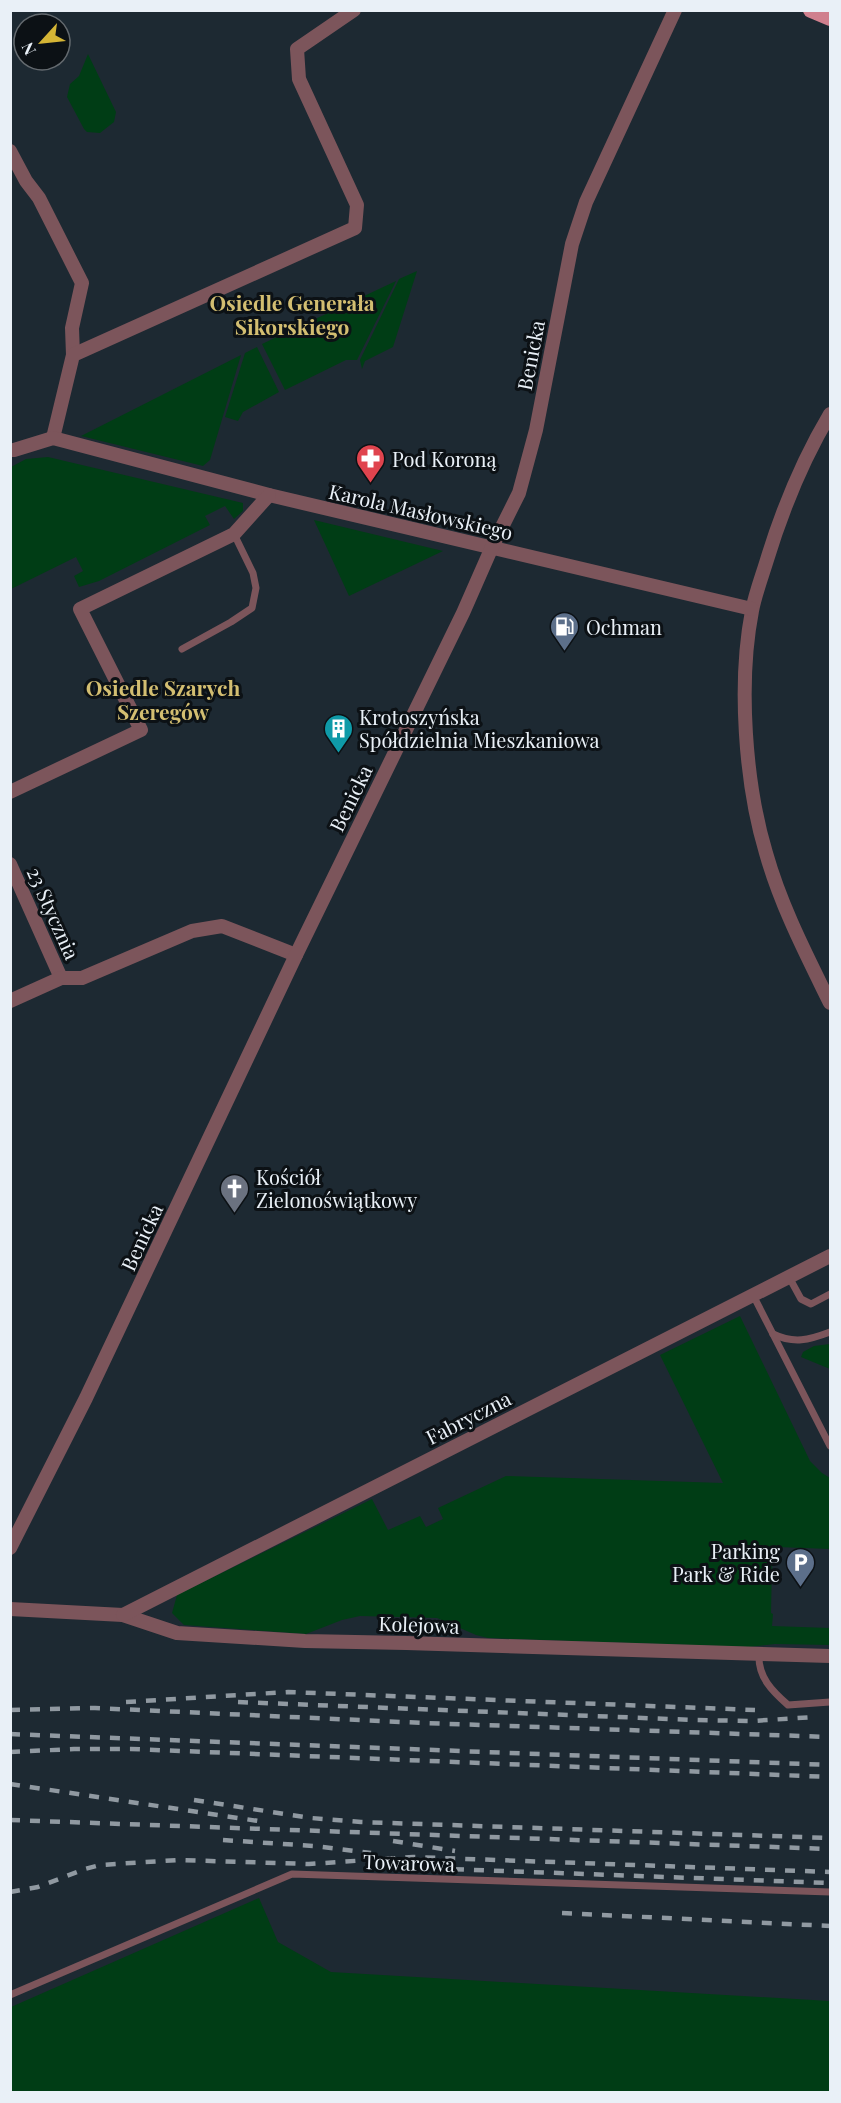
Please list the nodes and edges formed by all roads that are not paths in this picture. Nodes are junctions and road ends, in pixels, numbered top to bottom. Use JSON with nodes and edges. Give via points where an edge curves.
{"nodes":[{"id":1,"x":354,"y":10,"type":"edge"},
{"id":2,"x":675,"y":10,"type":"edge"},
{"id":3,"x":811,"y":10,"type":"edge"},
{"id":4,"x":831,"y":18,"type":"edge"},
{"id":5,"x":10,"y":151,"type":"edge"},
{"id":6,"x":73,"y":355,"type":"junction"},
{"id":7,"x":831,"y":414,"type":"edge"},
{"id":8,"x":53,"y":438,"type":"junction"},
{"id":9,"x":14,"y":450,"type":"dead end"},
{"id":10,"x":269,"y":495,"type":"junction"},
{"id":11,"x":234,"y":534,"type":"junction"},
{"id":12,"x":492,"y":547,"type":"junction"},
{"id":13,"x":752,"y":609,"type":"junction"},
{"id":14,"x":182,"y":649,"type":"dead end"},
{"id":15,"x":10,"y":792,"type":"edge"},
{"id":16,"x":10,"y":864,"type":"edge"},
{"id":17,"x":296,"y":955,"type":"junction"},
{"id":18,"x":61,"y":978,"type":"junction"},
{"id":19,"x":10,"y":1001,"type":"edge"},
{"id":20,"x":831,"y":1003,"type":"edge"},
{"id":21,"x":831,"y":1256,"type":"edge"},
{"id":22,"x":789,"y":1277,"type":"junction"},
{"id":23,"x":831,"y":1294,"type":"edge"},
{"id":24,"x":753,"y":1295,"type":"junction"},
{"id":25,"x":831,"y":1332,"type":"edge"},
{"id":26,"x":772,"y":1334,"type":"junction"},
{"id":27,"x":831,"y":1446,"type":"edge"},
{"id":28,"x":10,"y":1548,"type":"edge"},
{"id":29,"x":10,"y":1610,"type":"edge"},
{"id":30,"x":123,"y":1615,"type":"junction"},
{"id":31,"x":759,"y":1655,"type":"junction"},
{"id":32,"x":831,"y":1656,"type":"edge"},
{"id":33,"x":831,"y":1702,"type":"edge"},
{"id":34,"x":831,"y":1892,"type":"edge"},
{"id":35,"x":10,"y":1995,"type":"edge"}],
"edges":[{"from":1,"to":6,"type":"street","via":[[297,49],[299,79],[357,205],[355,228]]},
{"from":2,"to":12,"type":"street","name":"Benicka","via":[[586,202],[572,244],[519,493]]},
{"from":3,"to":4,"type":"main road"},
{"from":5,"to":6,"type":"street","via":[[82,283],[72,328]]},
{"from":6,"to":8,"type":"street"},
{"from":7,"to":13,"type":"street","via":[[780,517]]},
{"from":8,"to":9,"type":"street"},
{"from":8,"to":10,"type":"street","name":"Karola Masłowskiego"},
{"from":10,"to":11,"type":"street"},
{"from":10,"to":12,"type":"street","name":"Karola Masłowskiego"},
{"from":11,"to":14,"type":"lane","via":[[253,573],[256,588],[252,608]]},
{"from":11,"to":15,"type":"street","via":[[80,609],[141,730]]},
{"from":12,"to":13,"type":"street","name":"Karola Masłowskiego"},
{"from":12,"to":17,"type":"street","name":"Benicka"},
{"from":13,"to":20,"type":"street","via":[[745,695],[756,813],[783,904]]},
{"from":16,"to":18,"type":"street","name":"23 Stycznia"},
{"from":17,"to":18,"type":"street","via":[[222,926],[192,931],[82,978]]},
{"from":17,"to":28,"type":"street","name":"Benicka","via":[[91,1388]]},
{"from":18,"to":19,"type":"street"},
{"from":21,"to":22,"type":"street","name":"Fabryczna"},
{"from":22,"to":23,"type":"lane","via":[[801,1299],[811,1304]]},
{"from":22,"to":24,"type":"street","name":"Fabryczna"},
{"from":24,"to":26,"type":"lane"},
{"from":24,"to":30,"type":"street","name":"Fabryczna"},
{"from":25,"to":26,"type":"lane","via":[[799,1342]]},
{"from":26,"to":27,"type":"lane"},
{"from":29,"to":30,"type":"street","name":"Kolejowa"},
{"from":30,"to":31,"type":"street","name":"Kolejowa","via":[[188,1634]]},
{"from":31,"to":32,"type":"street","name":"Kolejowa"},
{"from":31,"to":33,"type":"lane","via":[[758,1668],[772,1691],[788,1704]]},
{"from":34,"to":35,"type":"lane","name":"Towarowa","via":[[292,1874]]}]}
